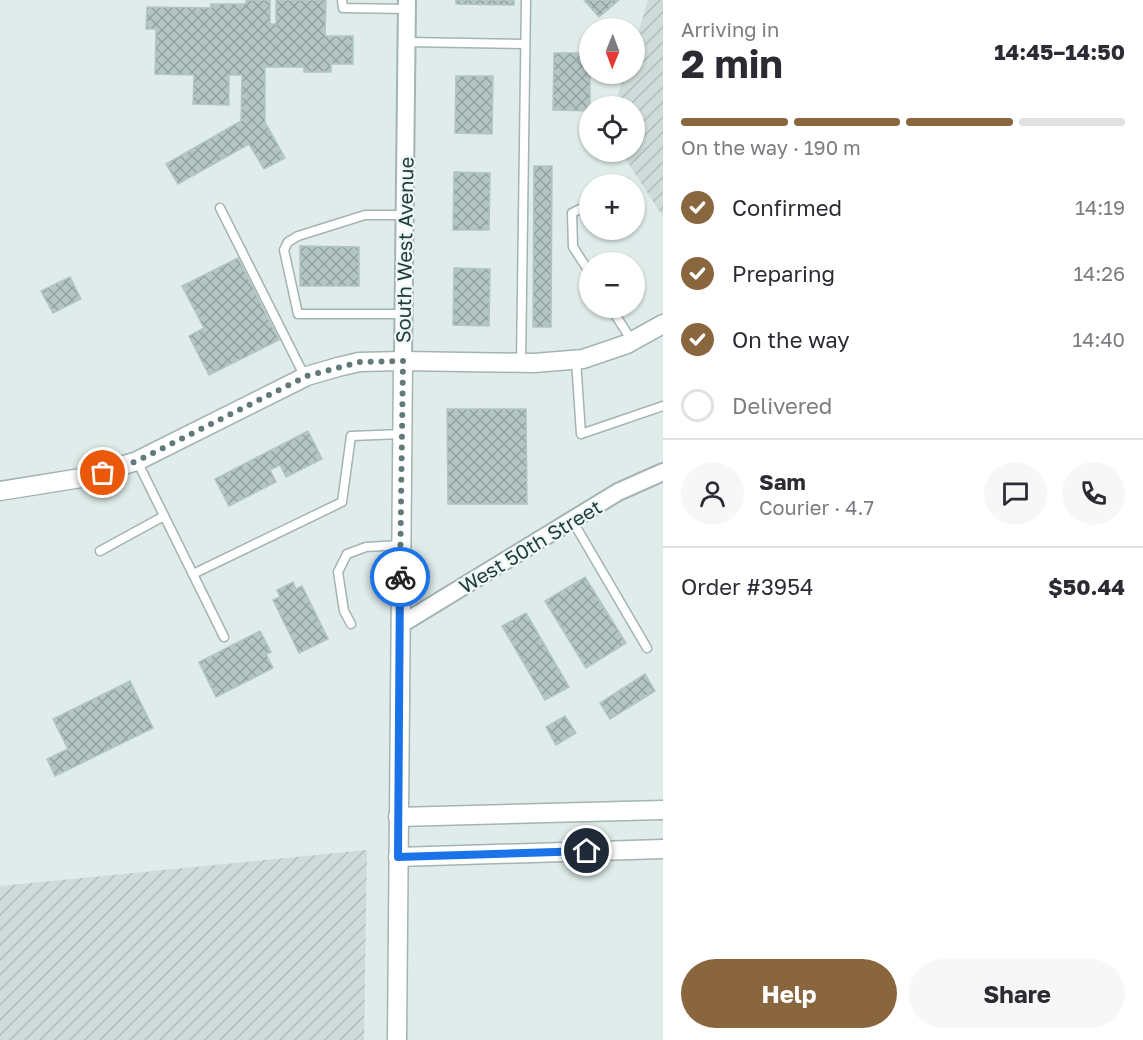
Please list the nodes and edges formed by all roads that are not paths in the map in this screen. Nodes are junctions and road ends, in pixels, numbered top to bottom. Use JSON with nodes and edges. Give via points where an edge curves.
{"nodes":[{"id":1,"x":342,"y":0,"type":"edge"},
{"id":2,"x":526,"y":0,"type":"edge"},
{"id":3,"x":407,"y":4,"type":"edge"},
{"id":4,"x":407,"y":42,"type":"junction"},
{"id":5,"x":525,"y":44,"type":"junction"},
{"id":6,"x":220,"y":208,"type":"dead end"},
{"id":7,"x":579,"y":210,"type":"edge"},
{"id":8,"x":405,"y":215,"type":"junction"},
{"id":9,"x":579,"y":256,"type":"edge"},
{"id":10,"x":404,"y":314,"type":"junction"},
{"id":11,"x":617,"y":318,"type":"edge"},
{"id":12,"x":663,"y":324,"type":"edge"},
{"id":13,"x":632,"y":341,"type":"junction"},
{"id":14,"x":576,"y":360,"type":"junction"},
{"id":15,"x":403,"y":361,"type":"junction"},
{"id":16,"x":521,"y":363,"type":"junction"},
{"id":17,"x":305,"y":377,"type":"junction"},
{"id":18,"x":663,"y":406,"type":"edge"},
{"id":19,"x":402,"y":434,"type":"junction"},
{"id":20,"x":137,"y":461,"type":"junction"},
{"id":21,"x":663,"y":472,"type":"edge"},
{"id":22,"x":0,"y":491,"type":"edge"},
{"id":23,"x":164,"y":516,"type":"junction"},
{"id":24,"x":572,"y":520,"type":"junction"},
{"id":25,"x":401,"y":545,"type":"junction"},
{"id":26,"x":100,"y":551,"type":"dead end"},
{"id":27,"x":193,"y":574,"type":"junction"},
{"id":28,"x":351,"y":624,"type":"dead end"},
{"id":29,"x":400,"y":625,"type":"junction"},
{"id":30,"x":224,"y":637,"type":"dead end"},
{"id":31,"x":647,"y":648,"type":"dead end"},
{"id":32,"x":663,"y":810,"type":"edge"},
{"id":33,"x":398,"y":817,"type":"junction"},
{"id":34,"x":663,"y":849,"type":"edge"},
{"id":35,"x":398,"y":857,"type":"junction"},
{"id":36,"x":397,"y":1040,"type":"edge"}],
"edges":[{"from":1,"to":3,"type":"lane","via":[[343,8]]},
{"from":2,"to":5,"type":"lane"},
{"from":3,"to":4,"type":"street","name":"South West Avenue"},
{"from":4,"to":5,"type":"lane"},
{"from":4,"to":8,"type":"street","name":"South West Avenue"},
{"from":5,"to":16,"type":"lane"},
{"from":6,"to":17,"type":"lane"},
{"from":7,"to":9,"type":"lane","via":[[572,213],[573,247]]},
{"from":8,"to":10,"type":"street","name":"South West Avenue"},
{"from":8,"to":10,"type":"lane","via":[[365,215],[298,236],[284,250],[298,314]]},
{"from":10,"to":15,"type":"street","name":"South West Avenue"},
{"from":11,"to":13,"type":"lane"},
{"from":12,"to":13,"type":"street"},
{"from":13,"to":14,"type":"street"},
{"from":14,"to":16,"type":"street"},
{"from":14,"to":18,"type":"lane","via":[[581,434]]},
{"from":15,"to":16,"type":"street"},
{"from":15,"to":17,"type":"street","via":[[360,362]]},
{"from":15,"to":19,"type":"street","name":"South West Avenue"},
{"from":17,"to":20,"type":"street"},
{"from":19,"to":25,"type":"street","name":"South West Avenue"},
{"from":19,"to":27,"type":"lane","via":[[351,436],[342,502]]},
{"from":20,"to":22,"type":"street","via":[[81,478]]},
{"from":20,"to":23,"type":"lane"},
{"from":21,"to":24,"type":"street","name":"West 50th Street","via":[[618,492]]},
{"from":23,"to":26,"type":"lane"},
{"from":23,"to":27,"type":"lane"},
{"from":24,"to":29,"type":"street","name":"West 50th Street"},
{"from":24,"to":31,"type":"lane"},
{"from":25,"to":28,"type":"lane","via":[[366,547],[347,554],[338,572],[344,611]]},
{"from":25,"to":29,"type":"street","name":"South West Avenue"},
{"from":27,"to":30,"type":"lane"},
{"from":29,"to":33,"type":"street","name":"South West Avenue"},
{"from":32,"to":33,"type":"street"},
{"from":33,"to":35,"type":"street","name":"South West Avenue"},
{"from":34,"to":35,"type":"street"},
{"from":35,"to":36,"type":"street","name":"South West Avenue"}]}
